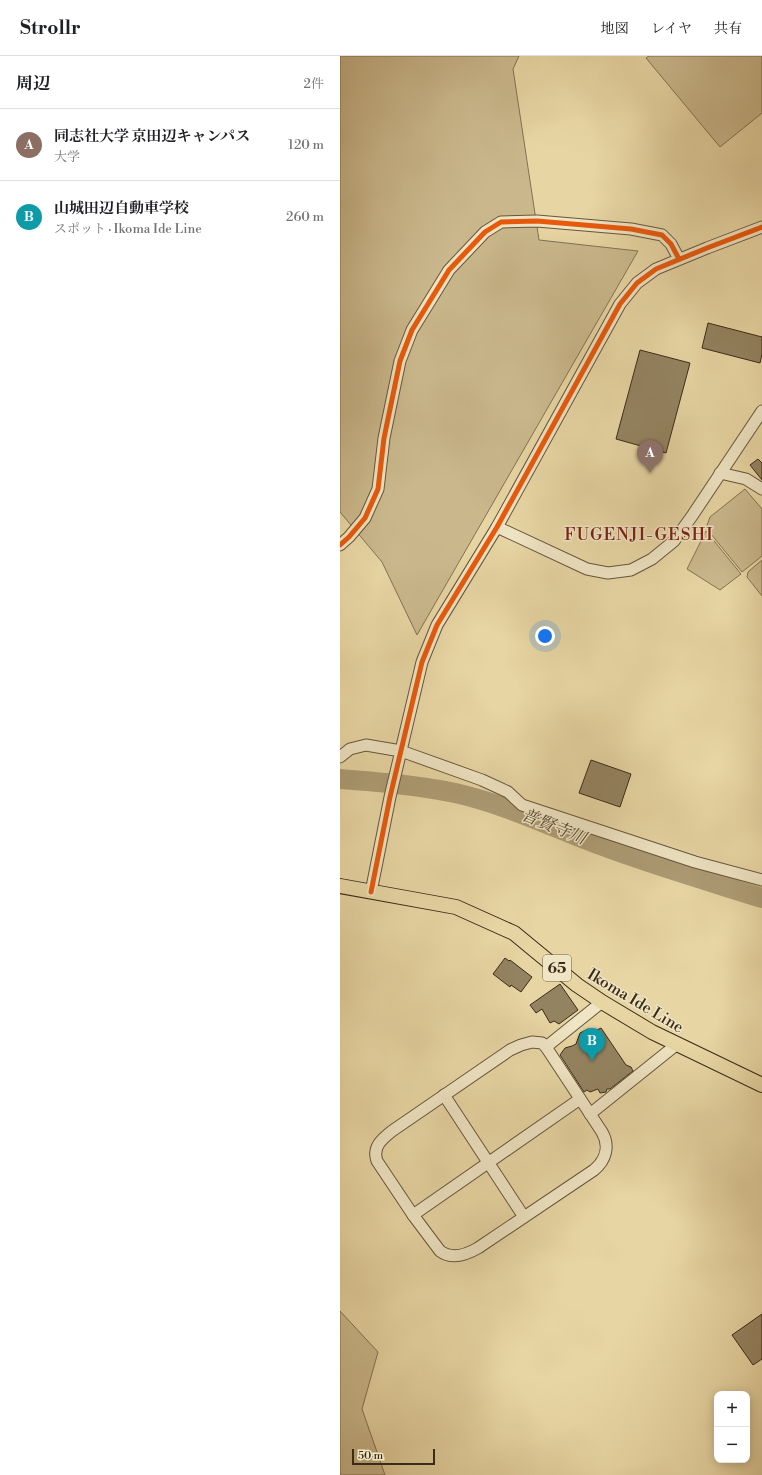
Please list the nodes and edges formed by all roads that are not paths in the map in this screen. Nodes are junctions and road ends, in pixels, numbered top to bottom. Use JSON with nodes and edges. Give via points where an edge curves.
{"nodes":[{"id":1,"x":762,"y":227,"type":"edge"},
{"id":2,"x":679,"y":259,"type":"junction"},
{"id":3,"x":762,"y":411,"type":"edge"},
{"id":4,"x":720,"y":473,"type":"junction"},
{"id":5,"x":762,"y":489,"type":"edge"},
{"id":6,"x":497,"y":527,"type":"junction"},
{"id":7,"x":340,"y":545,"type":"edge"},
{"id":8,"x":400,"y":756,"type":"junction"},
{"id":9,"x":340,"y":757,"type":"edge"},
{"id":10,"x":762,"y":880,"type":"edge"},
{"id":11,"x":340,"y":886,"type":"edge"},
{"id":12,"x":371,"y":892,"type":"junction"},
{"id":13,"x":602,"y":1002,"type":"junction"},
{"id":14,"x":676,"y":1045,"type":"junction"},
{"id":15,"x":546,"y":1047,"type":"junction"},
{"id":16,"x":762,"y":1085,"type":"edge"},
{"id":17,"x":444,"y":1095,"type":"junction"},
{"id":18,"x":580,"y":1099,"type":"junction"},
{"id":19,"x":590,"y":1114,"type":"junction"},
{"id":20,"x":489,"y":1162,"type":"junction"},
{"id":21,"x":412,"y":1215,"type":"junction"},
{"id":22,"x":524,"y":1217,"type":"junction"}],
"edges":[{"from":1,"to":2,"type":"street"},
{"from":2,"to":6,"type":"street","via":[[656,269],[637,283],[620,304]]},
{"from":2,"to":7,"type":"street","via":[[671,244],[662,235],[631,229],[537,221],[501,222],[485,232],[449,270],[412,330],[400,361],[384,438],[378,489],[365,518]]},
{"from":3,"to":4,"type":"street"},
{"from":4,"to":5,"type":"street","via":[[746,479]]},
{"from":4,"to":6,"type":"street","via":[[674,541],[652,559],[631,570],[608,574],[587,569]]},
{"from":6,"to":8,"type":"street","via":[[437,625],[422,662]]},
{"from":8,"to":9,"type":"street","via":[[366,745],[350,750]]},
{"from":8,"to":10,"type":"street","via":[[482,780],[508,792],[522,805],[695,862]]},
{"from":8,"to":12,"type":"street"},
{"from":11,"to":12,"type":"main road","name":"Ikoma Ide Line","number":"65"},
{"from":12,"to":13,"type":"main road","name":"Ikoma Ide Line","number":"65","via":[[456,907],[514,933],[577,985]]},
{"from":13,"to":14,"type":"main road","name":"Ikoma Ide Line","number":"65"},
{"from":13,"to":15,"type":"street"},
{"from":14,"to":16,"type":"main road","name":"Ikoma Ide Line","number":"65"},
{"from":14,"to":19,"type":"street"},
{"from":15,"to":17,"type":"street","via":[[532,1042],[516,1047]]},
{"from":15,"to":18,"type":"street"},
{"from":17,"to":20,"type":"street"},
{"from":17,"to":21,"type":"street","via":[[392,1131],[376,1147],[377,1161]]},
{"from":18,"to":19,"type":"street"},
{"from":18,"to":20,"type":"street"},
{"from":19,"to":22,"type":"street","via":[[604,1136],[606,1151],[602,1162]]},
{"from":20,"to":21,"type":"street"},
{"from":20,"to":22,"type":"street"},
{"from":21,"to":22,"type":"street","via":[[440,1251],[451,1256],[473,1251]]}]}
